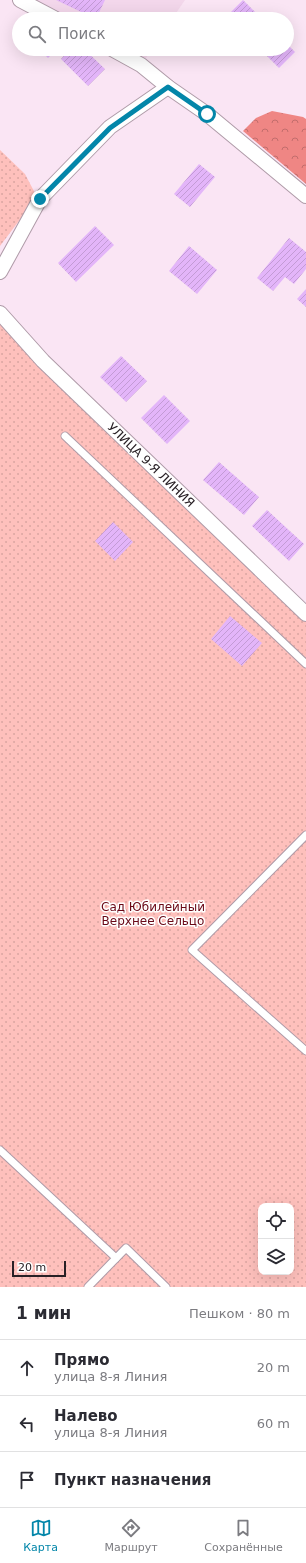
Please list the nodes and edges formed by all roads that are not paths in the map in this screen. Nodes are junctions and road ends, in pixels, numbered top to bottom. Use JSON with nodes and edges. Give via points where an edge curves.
{"nodes":[{"id":1,"x":20,"y":0,"type":"edge"},
{"id":2,"x":43,"y":12,"type":"edge"},
{"id":3,"x":125,"y":56,"type":"edge"},
{"id":4,"x":168,"y":87,"type":"junction"},
{"id":5,"x":306,"y":196,"type":"edge"},
{"id":6,"x":0,"y":272,"type":"edge"},
{"id":7,"x":0,"y":314,"type":"edge"},
{"id":8,"x":65,"y":436,"type":"dead end"},
{"id":9,"x":306,"y":614,"type":"edge"},
{"id":10,"x":306,"y":664,"type":"edge"},
{"id":11,"x":306,"y":835,"type":"edge"},
{"id":12,"x":306,"y":1051,"type":"edge"},
{"id":13,"x":0,"y":1150,"type":"edge"},
{"id":14,"x":116,"y":1258,"type":"junction"},
{"id":15,"x":88,"y":1287,"type":"edge"},
{"id":16,"x":166,"y":1287,"type":"edge"}],
"edges":[{"from":1,"to":2,"type":"street"},
{"from":3,"to":4,"type":"street","via":[[142,65]]},
{"from":4,"to":5,"type":"street","via":[[207,114]]},
{"from":4,"to":6,"type":"street","via":[[110,128],[40,199]]},
{"from":7,"to":9,"type":"street","name":"УЛИЦА 9-Я ЛИНИЯ","via":[[43,361]]},
{"from":8,"to":10,"type":"lane"},
{"from":11,"to":12,"type":"lane","via":[[192,950]]},
{"from":13,"to":14,"type":"lane"},
{"from":14,"to":15,"type":"lane"},
{"from":14,"to":16,"type":"lane","via":[[126,1248]]}]}
